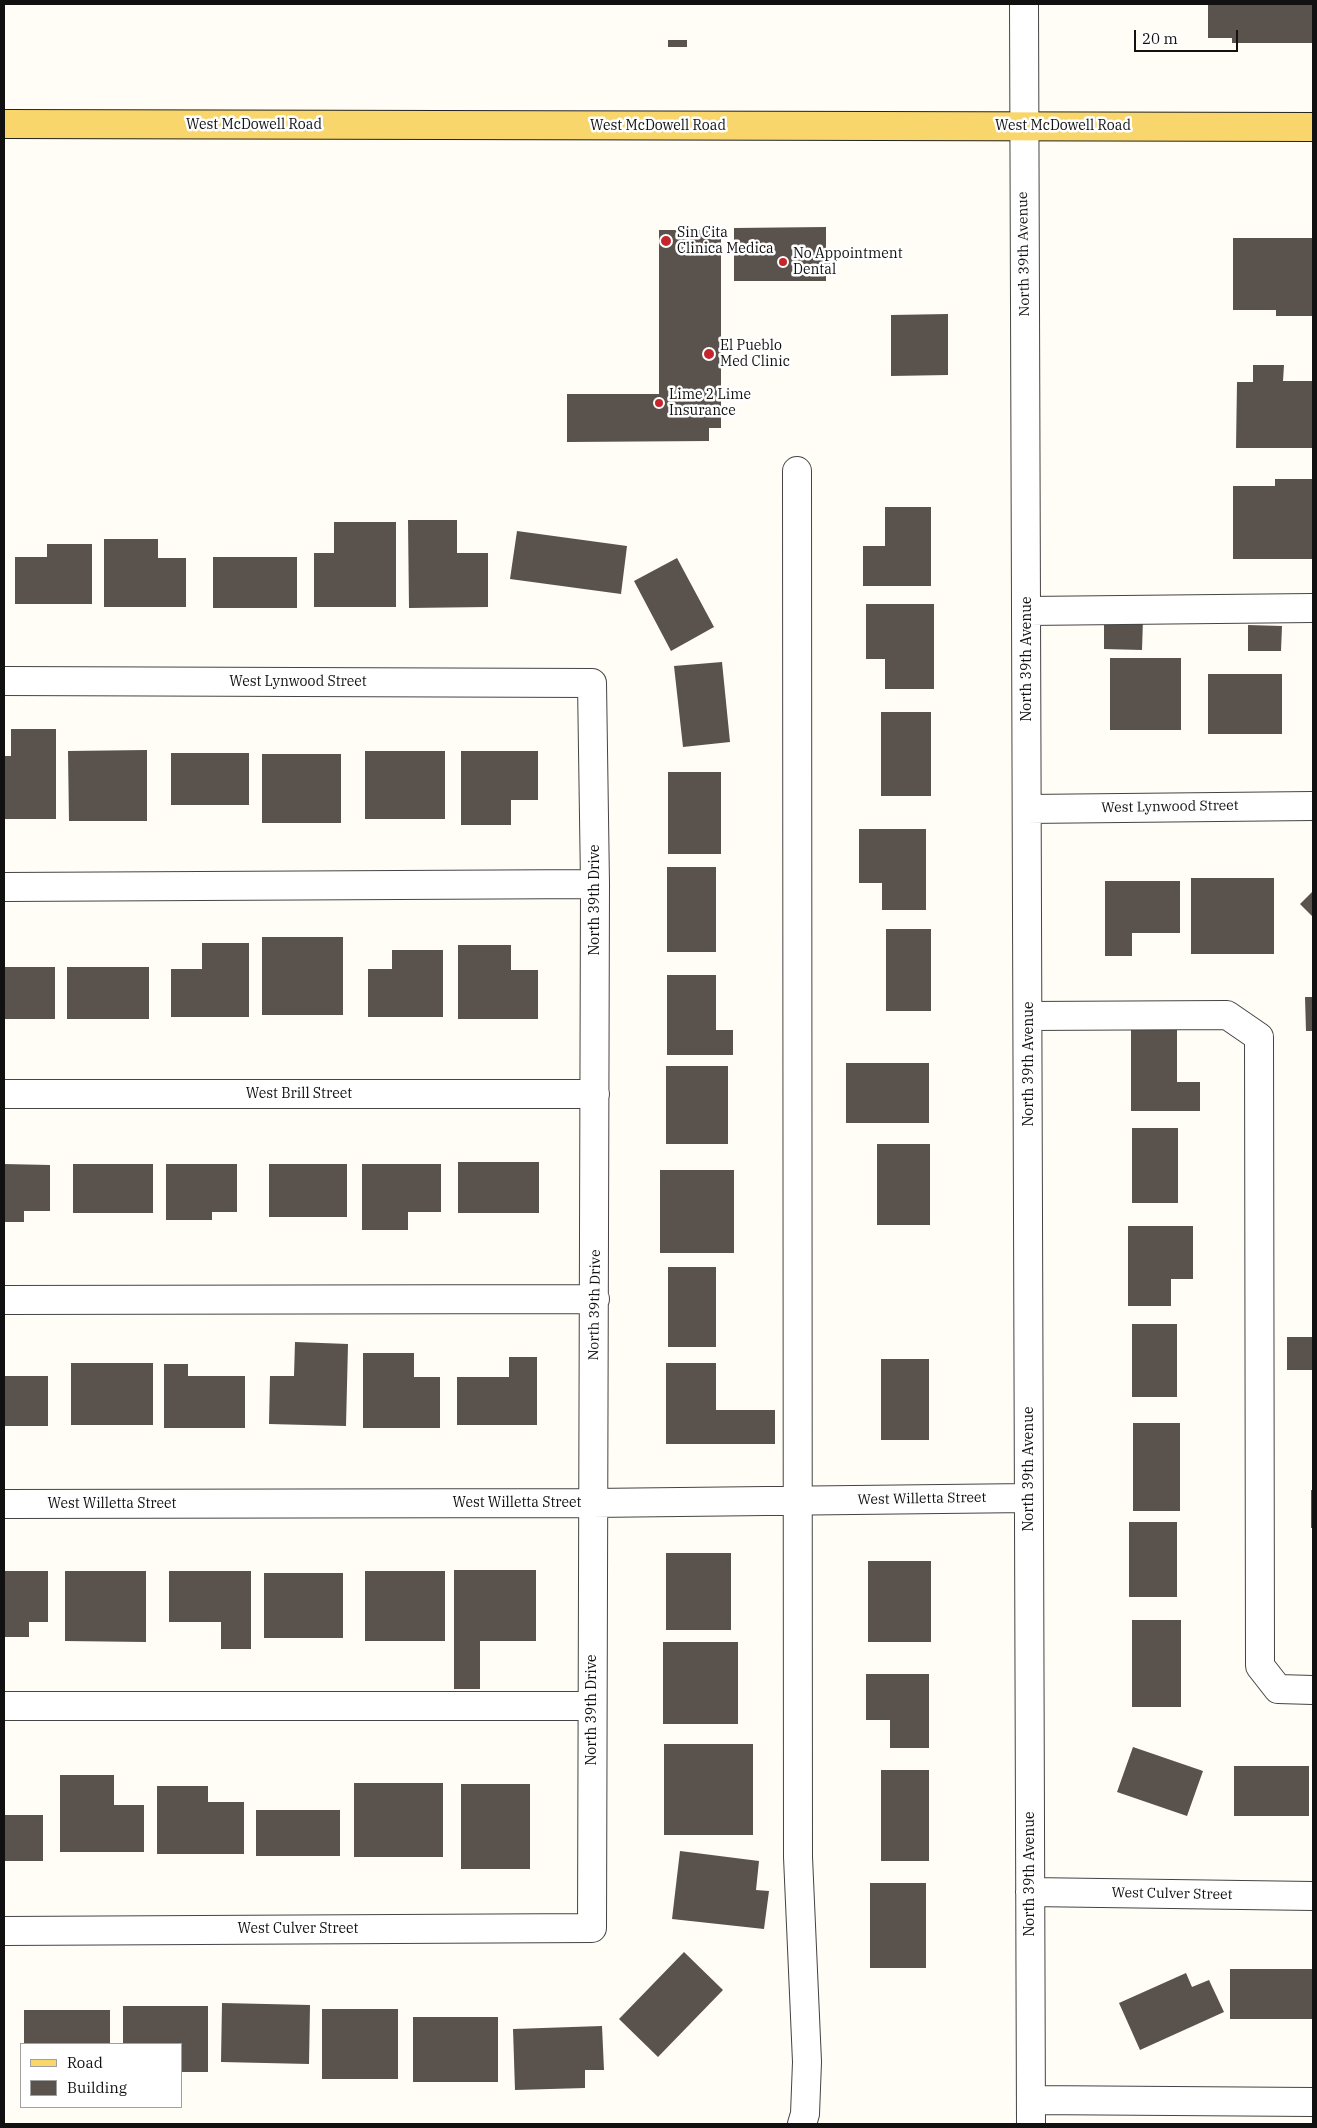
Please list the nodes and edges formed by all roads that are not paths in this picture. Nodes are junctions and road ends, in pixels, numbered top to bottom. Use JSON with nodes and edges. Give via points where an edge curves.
{"nodes":[{"id":1,"x":1024,"y":4,"type":"edge"},
{"id":2,"x":4,"y":124,"type":"edge"},
{"id":3,"x":1023,"y":126,"type":"junction"},
{"id":4,"x":1313,"y":127,"type":"edge"},
{"id":5,"x":797,"y":471,"type":"dead end"},
{"id":6,"x":1313,"y":608,"type":"edge"},
{"id":7,"x":1027,"y":611,"type":"junction"},
{"id":8,"x":4,"y":681,"type":"edge"},
{"id":9,"x":592,"y":683,"type":"joint"},
{"id":10,"x":1313,"y":806,"type":"edge"},
{"id":11,"x":1028,"y":809,"type":"junction"},
{"id":12,"x":595,"y":884,"type":"junction"},
{"id":13,"x":4,"y":887,"type":"edge"},
{"id":14,"x":1028,"y":1016,"type":"junction"},
{"id":15,"x":4,"y":1094,"type":"edge"},
{"id":16,"x":595,"y":1094,"type":"junction"},
{"id":17,"x":4,"y":1300,"type":"edge"},
{"id":18,"x":595,"y":1300,"type":"junction"},
{"id":19,"x":1029,"y":1498,"type":"junction"},
{"id":20,"x":798,"y":1501,"type":"junction"},
{"id":21,"x":592,"y":1503,"type":"junction"},
{"id":22,"x":4,"y":1504,"type":"edge"},
{"id":23,"x":1313,"y":1690,"type":"edge"},
{"id":24,"x":4,"y":1706,"type":"edge"},
{"id":25,"x":592,"y":1706,"type":"junction"},
{"id":26,"x":1030,"y":1892,"type":"junction"},
{"id":27,"x":1313,"y":1896,"type":"edge"},
{"id":28,"x":592,"y":1928,"type":"joint"},
{"id":29,"x":4,"y":1931,"type":"edge"},
{"id":30,"x":1313,"y":2102,"type":"edge"},
{"id":31,"x":1031,"y":2112,"type":"edge"},
{"id":32,"x":802,"y":2124,"type":"edge"}],
"edges":[{"from":1,"to":3,"type":"street","name":"North 39th Avenue"},
{"from":2,"to":3,"type":"main road","name":"West McDowell Road"},
{"from":3,"to":4,"type":"main road","name":"West McDowell Road"},
{"from":3,"to":7,"type":"street","name":"North 39th Avenue"},
{"from":5,"to":20,"type":"street"},
{"from":6,"to":7,"type":"street"},
{"from":7,"to":11,"type":"street","name":"North 39th Avenue"},
{"from":8,"to":9,"type":"street","name":"West Lynwood Street"},
{"from":9,"to":12,"type":"street","name":"North 39th Drive"},
{"from":10,"to":11,"type":"street","name":"West Lynwood Street"},
{"from":11,"to":14,"type":"street","name":"North 39th Avenue"},
{"from":12,"to":13,"type":"street"},
{"from":12,"to":16,"type":"street","name":"North 39th Drive"},
{"from":14,"to":19,"type":"street","name":"North 39th Avenue"},
{"from":14,"to":23,"type":"street","via":[[1227,1015],[1259,1037],[1260,1666],[1278,1689]]},
{"from":15,"to":16,"type":"street","name":"West Brill Street"},
{"from":16,"to":18,"type":"street","name":"North 39th Drive"},
{"from":17,"to":18,"type":"street"},
{"from":18,"to":21,"type":"street","name":"North 39th Drive"},
{"from":19,"to":20,"type":"street","name":"West Willetta Street"},
{"from":19,"to":26,"type":"street","name":"North 39th Avenue"},
{"from":20,"to":21,"type":"street","name":"West Willetta Street"},
{"from":20,"to":32,"type":"street","via":[[798,1857],[807,2062]]},
{"from":21,"to":22,"type":"street","name":"West Willetta Street"},
{"from":21,"to":25,"type":"street","name":"North 39th Drive"},
{"from":24,"to":25,"type":"street"},
{"from":25,"to":28,"type":"street","name":"North 39th Drive"},
{"from":26,"to":27,"type":"street","name":"West Culver Street"},
{"from":26,"to":31,"type":"street","name":"North 39th Avenue"},
{"from":28,"to":29,"type":"street","name":"West Culver Street"},
{"from":30,"to":31,"type":"street"}]}
